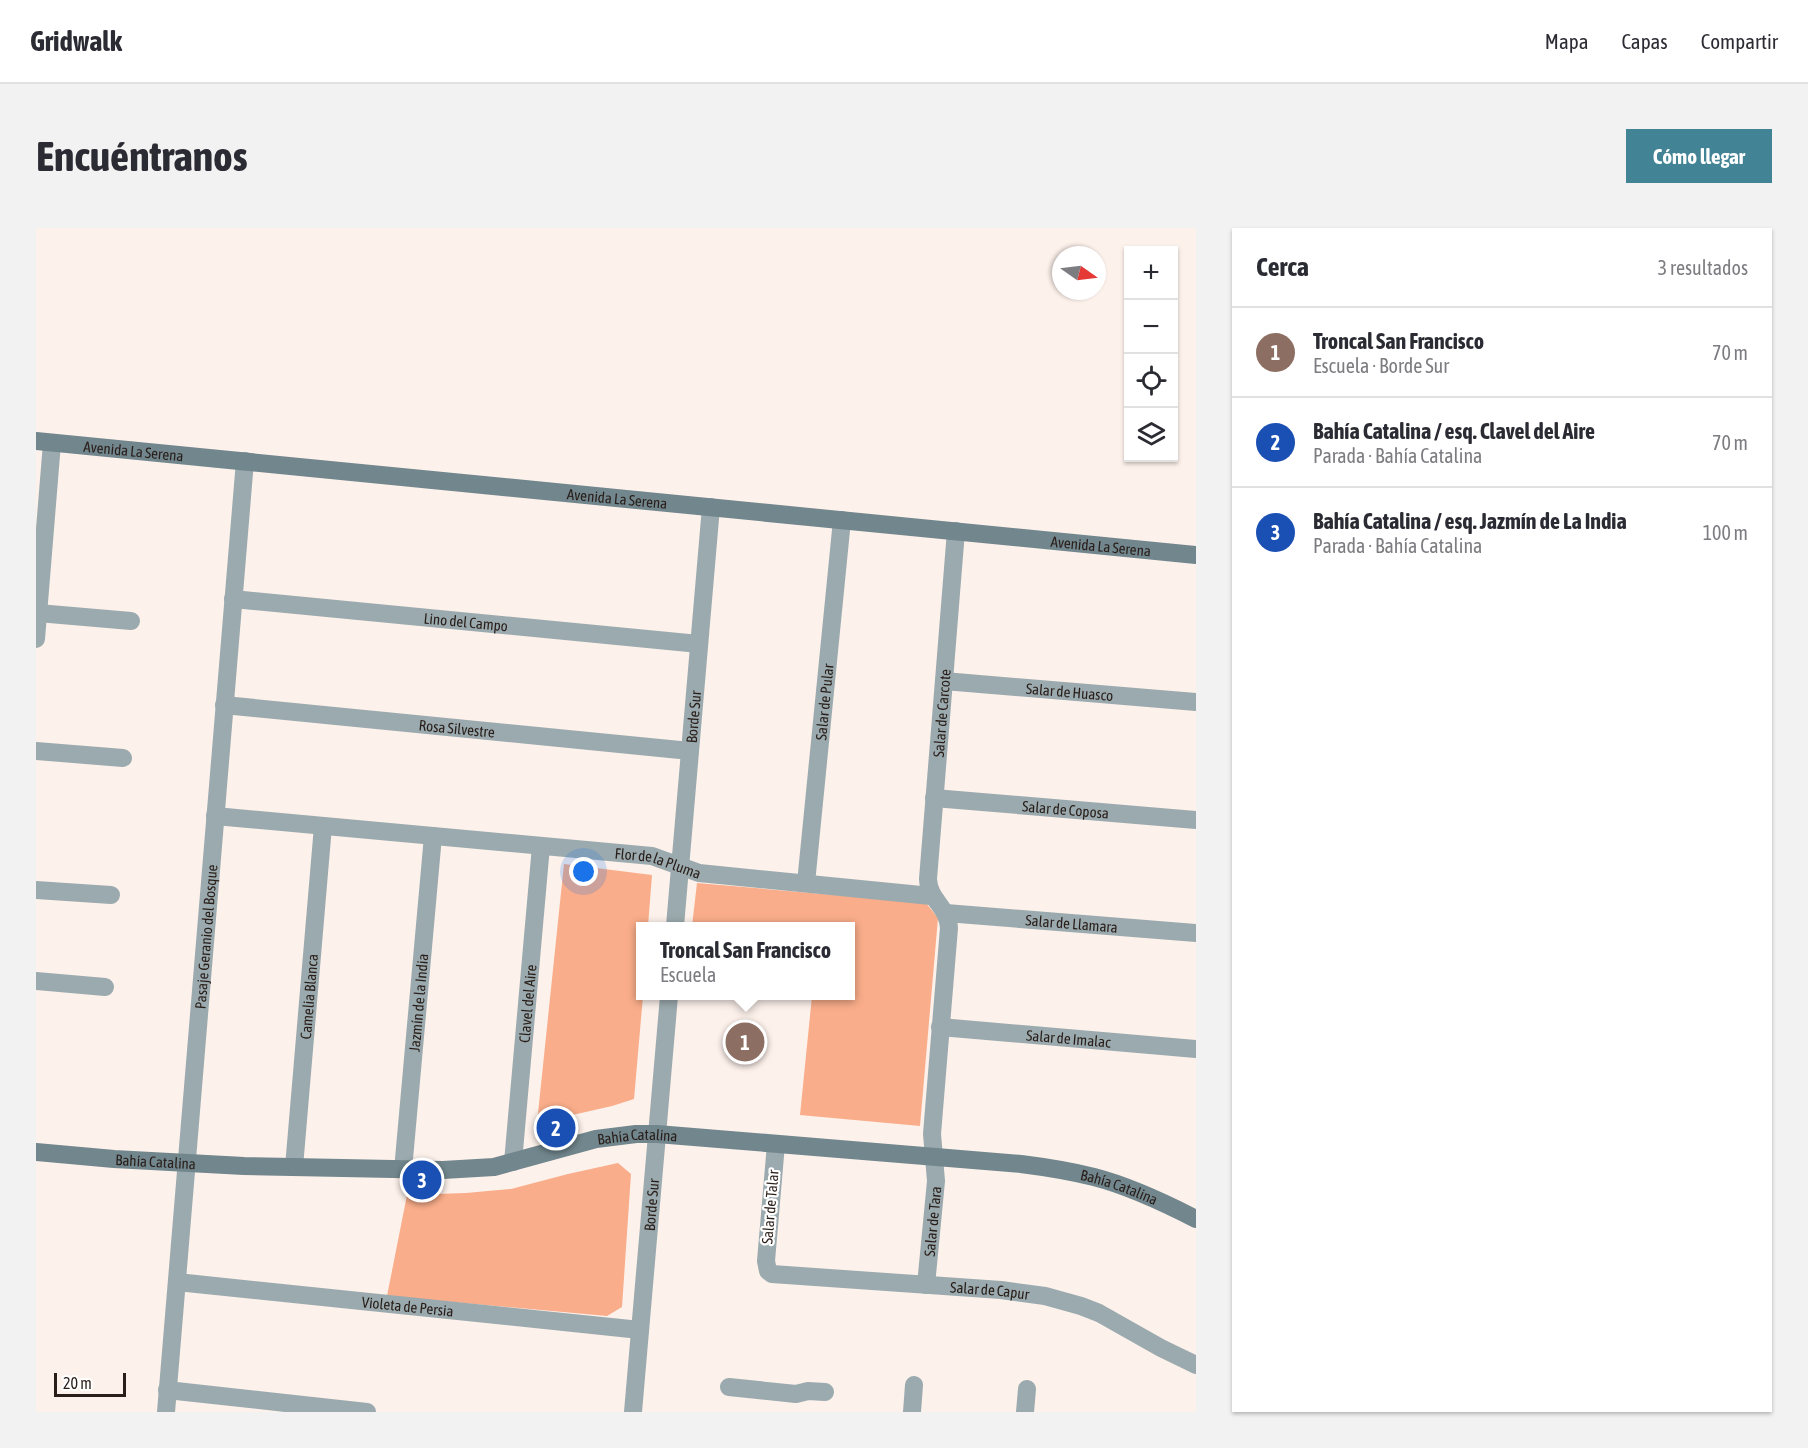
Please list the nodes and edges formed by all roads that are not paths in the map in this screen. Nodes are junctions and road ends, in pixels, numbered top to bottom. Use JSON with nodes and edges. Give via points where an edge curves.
{"nodes":[{"id":1,"x":44,"y":442,"type":"edge"},
{"id":2,"x":245,"y":461,"type":"junction"},
{"id":3,"x":711,"y":507,"type":"junction"},
{"id":4,"x":842,"y":520,"type":"junction"},
{"id":5,"x":956,"y":531,"type":"junction"},
{"id":6,"x":1196,"y":555,"type":"edge"},
{"id":7,"x":233,"y":599,"type":"junction"},
{"id":8,"x":38,"y":613,"type":"junction"},
{"id":9,"x":131,"y":621,"type":"dead end"},
{"id":10,"x":36,"y":639,"type":"edge"},
{"id":11,"x":699,"y":644,"type":"junction"},
{"id":12,"x":944,"y":681,"type":"junction"},
{"id":13,"x":1196,"y":702,"type":"edge"},
{"id":14,"x":224,"y":705,"type":"junction"},
{"id":15,"x":36,"y":751,"type":"edge"},
{"id":16,"x":690,"y":751,"type":"junction"},
{"id":17,"x":123,"y":758,"type":"dead end"},
{"id":18,"x":934,"y":798,"type":"junction"},
{"id":19,"x":215,"y":816,"type":"junction"},
{"id":20,"x":1196,"y":820,"type":"edge"},
{"id":21,"x":323,"y":826,"type":"junction"},
{"id":22,"x":433,"y":836,"type":"junction"},
{"id":23,"x":541,"y":846,"type":"junction"},
{"id":24,"x":680,"y":867,"type":"junction"},
{"id":25,"x":806,"y":884,"type":"junction"},
{"id":26,"x":36,"y":890,"type":"edge"},
{"id":27,"x":111,"y":895,"type":"dead end"},
{"id":28,"x":932,"y":896,"type":"junction"},
{"id":29,"x":946,"y":913,"type":"junction"},
{"id":30,"x":675,"y":922,"type":"edge"},
{"id":31,"x":1196,"y":933,"type":"edge"},
{"id":32,"x":36,"y":981,"type":"edge"},
{"id":33,"x":105,"y":987,"type":"dead end"},
{"id":34,"x":669,"y":1000,"type":"edge"},
{"id":35,"x":940,"y":1028,"type":"junction"},
{"id":36,"x":1196,"y":1049,"type":"edge"},
{"id":37,"x":657,"y":1134,"type":"junction"},
{"id":38,"x":776,"y":1144,"type":"junction"},
{"id":39,"x":36,"y":1152,"type":"edge"},
{"id":40,"x":934,"y":1156,"type":"junction"},
{"id":41,"x":513,"y":1162,"type":"junction"},
{"id":42,"x":186,"y":1163,"type":"junction"},
{"id":43,"x":294,"y":1167,"type":"junction"},
{"id":44,"x":403,"y":1170,"type":"junction"},
{"id":45,"x":1196,"y":1219,"type":"edge"},
{"id":46,"x":768,"y":1271,"type":"joint"},
{"id":47,"x":177,"y":1282,"type":"junction"},
{"id":48,"x":926,"y":1285,"type":"junction"},
{"id":49,"x":640,"y":1330,"type":"junction"},
{"id":50,"x":1196,"y":1365,"type":"edge"},
{"id":51,"x":914,"y":1384,"type":"dead end"},
{"id":52,"x":729,"y":1388,"type":"dead end"},
{"id":53,"x":1027,"y":1389,"type":"dead end"},
{"id":54,"x":167,"y":1390,"type":"junction"},
{"id":55,"x":825,"y":1392,"type":"dead end"},
{"id":56,"x":795,"y":1403,"type":"edge"},
{"id":57,"x":166,"y":1412,"type":"edge"},
{"id":58,"x":367,"y":1412,"type":"edge"},
{"id":59,"x":633,"y":1412,"type":"edge"},
{"id":60,"x":912,"y":1412,"type":"edge"},
{"id":61,"x":1025,"y":1412,"type":"edge"}],
"edges":[{"from":1,"to":2,"type":"street","name":"Avenida La Serena"},
{"from":1,"to":8,"type":"street"},
{"from":2,"to":3,"type":"street","name":"Avenida La Serena"},
{"from":2,"to":7,"type":"street","name":"Pasaje Geranio del Bosque"},
{"from":3,"to":4,"type":"street","name":"Avenida La Serena"},
{"from":3,"to":11,"type":"street","name":"Borde Sur"},
{"from":4,"to":5,"type":"street","name":"Avenida La Serena"},
{"from":4,"to":25,"type":"street","name":"Salar de Pular"},
{"from":5,"to":6,"type":"street","name":"Avenida La Serena"},
{"from":5,"to":12,"type":"street","name":"Salar de Carcote"},
{"from":7,"to":11,"type":"street","name":"Lino del Campo"},
{"from":7,"to":14,"type":"street","name":"Pasaje Geranio del Bosque"},
{"from":8,"to":9,"type":"street"},
{"from":8,"to":10,"type":"street"},
{"from":11,"to":16,"type":"street","name":"Borde Sur"},
{"from":12,"to":13,"type":"street","name":"Salar de Huasco"},
{"from":12,"to":18,"type":"street","name":"Salar de Carcote"},
{"from":14,"to":16,"type":"street","name":"Rosa Silvestre"},
{"from":14,"to":19,"type":"street","name":"Pasaje Geranio del Bosque"},
{"from":15,"to":17,"type":"street"},
{"from":16,"to":24,"type":"street","name":"Borde Sur"},
{"from":18,"to":20,"type":"street","name":"Salar de Coposa"},
{"from":18,"to":28,"type":"street","name":"Salar de Carcote","via":[[928,879]]},
{"from":19,"to":21,"type":"street","name":"Flor de la Pluma"},
{"from":19,"to":42,"type":"street","name":"Pasaje Geranio del Bosque"},
{"from":21,"to":22,"type":"street","name":"Flor de la Pluma"},
{"from":21,"to":43,"type":"street","name":"Camelia Blanca"},
{"from":22,"to":23,"type":"street","name":"Flor de la Pluma"},
{"from":22,"to":44,"type":"street","name":"Jazmín de la India"},
{"from":23,"to":24,"type":"street","name":"Flor de la Pluma","via":[[652,856]]},
{"from":23,"to":41,"type":"street","name":"Clavel del Aire"},
{"from":24,"to":25,"type":"street","name":"Flor de la Pluma","via":[[699,873]]},
{"from":24,"to":30,"type":"street","name":"Borde Sur"},
{"from":25,"to":28,"type":"street","name":"Flor de la Pluma"},
{"from":26,"to":27,"type":"street"},
{"from":28,"to":29,"type":"street"},
{"from":29,"to":31,"type":"street","name":"Salar de Llamara"},
{"from":29,"to":35,"type":"street","via":[[949,928]]},
{"from":32,"to":33,"type":"street"},
{"from":34,"to":37,"type":"street","name":"Borde Sur"},
{"from":35,"to":36,"type":"street","name":"Salar de Imalac"},
{"from":35,"to":40,"type":"street","via":[[932,1134]]},
{"from":37,"to":38,"type":"street","name":"Bahía Catalina"},
{"from":37,"to":41,"type":"street","name":"Bahía Catalina","via":[[596,1139]]},
{"from":37,"to":49,"type":"street","name":"Borde Sur"},
{"from":38,"to":40,"type":"street","name":"Bahía Catalina"},
{"from":38,"to":46,"type":"street","name":"Salar de Talar"},
{"from":39,"to":42,"type":"street","name":"Bahía Catalina"},
{"from":40,"to":45,"type":"street","name":"Bahía Catalina","via":[[1021,1164],[1095,1177],[1132,1189]]},
{"from":40,"to":48,"type":"street","name":"Salar de Tara","via":[[936,1181]]},
{"from":41,"to":44,"type":"street","name":"Bahía Catalina","via":[[494,1167]]},
{"from":42,"to":43,"type":"street","name":"Bahía Catalina"},
{"from":42,"to":47,"type":"street","name":"Pasaje Geranio del Bosque"},
{"from":43,"to":44,"type":"street","name":"Bahía Catalina"},
{"from":46,"to":48,"type":"street","name":"Salar de Capur"},
{"from":47,"to":49,"type":"street","name":"Violeta de Persia"},
{"from":47,"to":54,"type":"street","name":"Pasaje Geranio del Bosque"},
{"from":48,"to":50,"type":"street","name":"Salar de Capur","via":[[1028,1293],[1062,1300],[1105,1317]]},
{"from":49,"to":59,"type":"street","name":"Borde Sur"},
{"from":51,"to":60,"type":"street"},
{"from":52,"to":56,"type":"street"},
{"from":53,"to":61,"type":"street"},
{"from":54,"to":57,"type":"street","name":"Pasaje Geranio del Bosque"},
{"from":54,"to":58,"type":"street"},
{"from":55,"to":56,"type":"street","via":[[808,1391]]}]}
